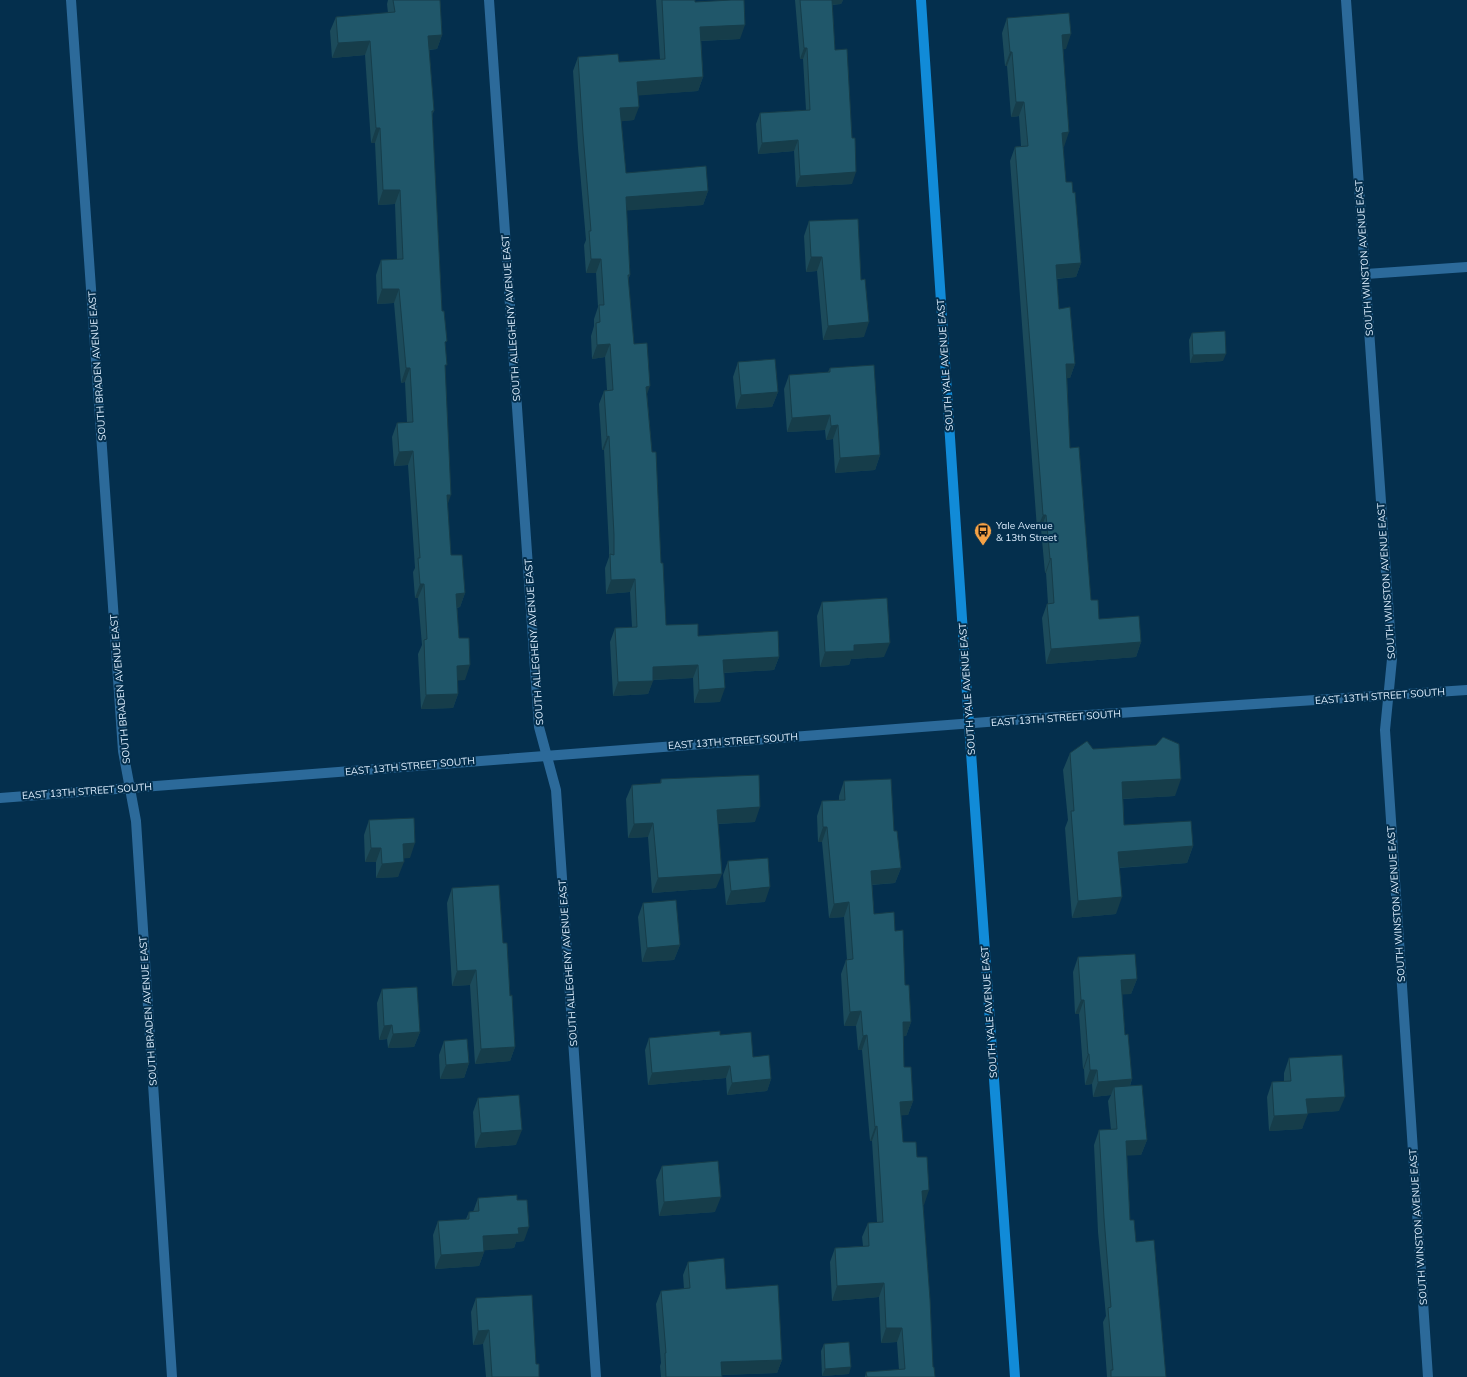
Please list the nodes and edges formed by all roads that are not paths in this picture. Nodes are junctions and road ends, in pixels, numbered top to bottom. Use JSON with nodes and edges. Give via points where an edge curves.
{"nodes":[{"id":1,"x":71,"y":0,"type":"edge"},
{"id":2,"x":489,"y":0,"type":"edge"},
{"id":3,"x":921,"y":0,"type":"edge"},
{"id":4,"x":1346,"y":0,"type":"edge"},
{"id":5,"x":1467,"y":267,"type":"edge"},
{"id":6,"x":1366,"y":274,"type":"junction"},
{"id":7,"x":1467,"y":690,"type":"edge"},
{"id":8,"x":1388,"y":695,"type":"junction"},
{"id":9,"x":969,"y":724,"type":"junction"},
{"id":10,"x":547,"y":755,"type":"junction"},
{"id":11,"x":130,"y":788,"type":"junction"},
{"id":12,"x":0,"y":798,"type":"edge"},
{"id":13,"x":172,"y":1377,"type":"edge"},
{"id":14,"x":596,"y":1377,"type":"edge"},
{"id":15,"x":1015,"y":1377,"type":"edge"},
{"id":16,"x":1428,"y":1377,"type":"edge"}],
"edges":[{"from":1,"to":11,"type":"street","name":"SOUTH BRADEN AVENUE EAST","via":[[123,743]]},
{"from":2,"to":10,"type":"street","name":"SOUTH ALLEGHENY AVENUE EAST","via":[[539,727]]},
{"from":3,"to":9,"type":"main road","name":"SOUTH YALE AVENUE EAST"},
{"from":4,"to":6,"type":"street","name":"SOUTH WINSTON AVENUE EAST"},
{"from":5,"to":6,"type":"street"},
{"from":6,"to":8,"type":"street","name":"SOUTH WINSTON AVENUE EAST","via":[[1392,659]]},
{"from":7,"to":8,"type":"street","name":"EAST 13TH STREET SOUTH"},
{"from":8,"to":9,"type":"street","name":"EAST 13TH STREET SOUTH"},
{"from":8,"to":16,"type":"street","name":"SOUTH WINSTON AVENUE EAST","via":[[1385,730]]},
{"from":9,"to":10,"type":"street","name":"EAST 13TH STREET SOUTH"},
{"from":9,"to":15,"type":"main road","name":"SOUTH YALE AVENUE EAST"},
{"from":10,"to":11,"type":"street","name":"EAST 13TH STREET SOUTH"},
{"from":10,"to":14,"type":"street","name":"SOUTH ALLEGHENY AVENUE EAST","via":[[556,790]]},
{"from":11,"to":12,"type":"street","name":"EAST 13TH STREET SOUTH"},
{"from":11,"to":13,"type":"street","name":"SOUTH BRADEN AVENUE EAST","via":[[136,821]]}]}
